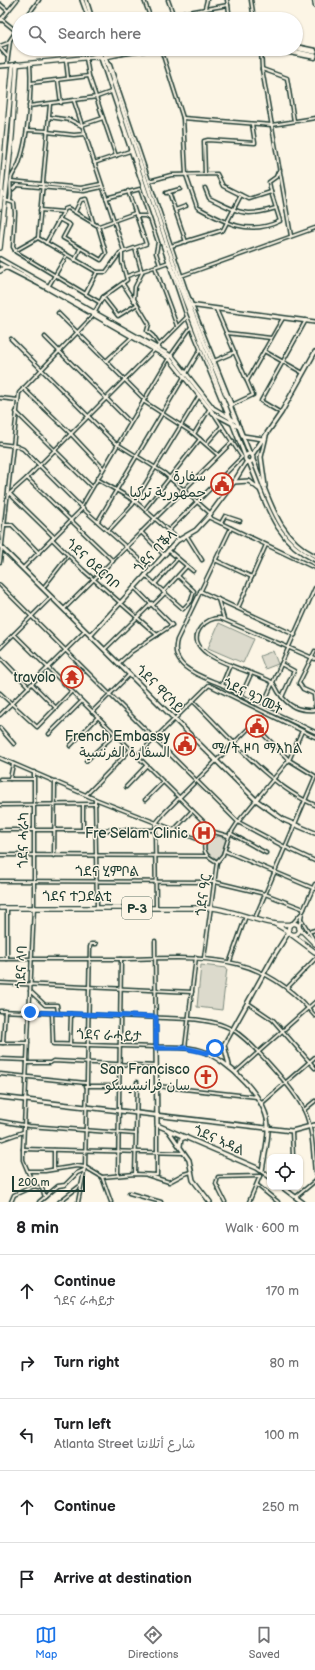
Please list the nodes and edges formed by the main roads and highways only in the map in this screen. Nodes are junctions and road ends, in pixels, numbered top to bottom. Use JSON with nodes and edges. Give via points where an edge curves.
{"nodes":[{"id":1,"x":303,"y":48,"type":"edge"},
{"id":2,"x":315,"y":51,"type":"edge"},
{"id":3,"x":303,"y":54,"type":"edge"},
{"id":4,"x":101,"y":56,"type":"edge"},
{"id":5,"x":110,"y":56,"type":"edge"},
{"id":6,"x":93,"y":57,"type":"joint"},
{"id":7,"x":315,"y":57,"type":"edge"},
{"id":8,"x":103,"y":59,"type":"junction"},
{"id":9,"x":4,"y":200,"type":"edge"},
{"id":10,"x":0,"y":208,"type":"edge"},
{"id":11,"x":0,"y":248,"type":"edge"},
{"id":12,"x":9,"y":268,"type":"road end"},
{"id":13,"x":0,"y":271,"type":"edge"},
{"id":14,"x":0,"y":908,"type":"edge"},
{"id":15,"x":273,"y":922,"type":"junction"},
{"id":16,"x":292,"y":924,"type":"junction"},
{"id":17,"x":299,"y":928,"type":"junction"},
{"id":18,"x":290,"y":933,"type":"junction"},
{"id":19,"x":315,"y":943,"type":"edge"},
{"id":20,"x":315,"y":952,"type":"edge"}],
"edges":[{"from":1,"to":2,"type":"main road"},
{"from":3,"to":7,"type":"main road"},
{"from":4,"to":8,"type":"main road"},
{"from":5,"to":8,"type":"main road"},
{"from":6,"to":8,"type":"main road"},
{"from":6,"to":9,"type":"main road","via":[[15,64]]},
{"from":9,"to":10,"type":"main road"},
{"from":9,"to":11,"type":"main road"},
{"from":12,"to":13,"type":"main road"},
{"from":14,"to":15,"type":"main road","name":"ጎደና ተጋደልቲ","number":"P-3","via":[[211,908],[226,909]]},
{"from":15,"to":16,"type":"main road","name":"ጎደና ተጋደልቲ","number":"P-3"},
{"from":15,"to":18,"type":"main road","name":"ጎደና ተጋደልቲ","number":"P-3"},
{"from":16,"to":17,"type":"main road"},
{"from":16,"to":18,"type":"main road","via":[[288,929]]},
{"from":17,"to":18,"type":"main road","via":[[298,933]]},
{"from":17,"to":19,"type":"main road"},
{"from":18,"to":20,"type":"main road","name":"ጎደና ተጋደልቲ"}]}
